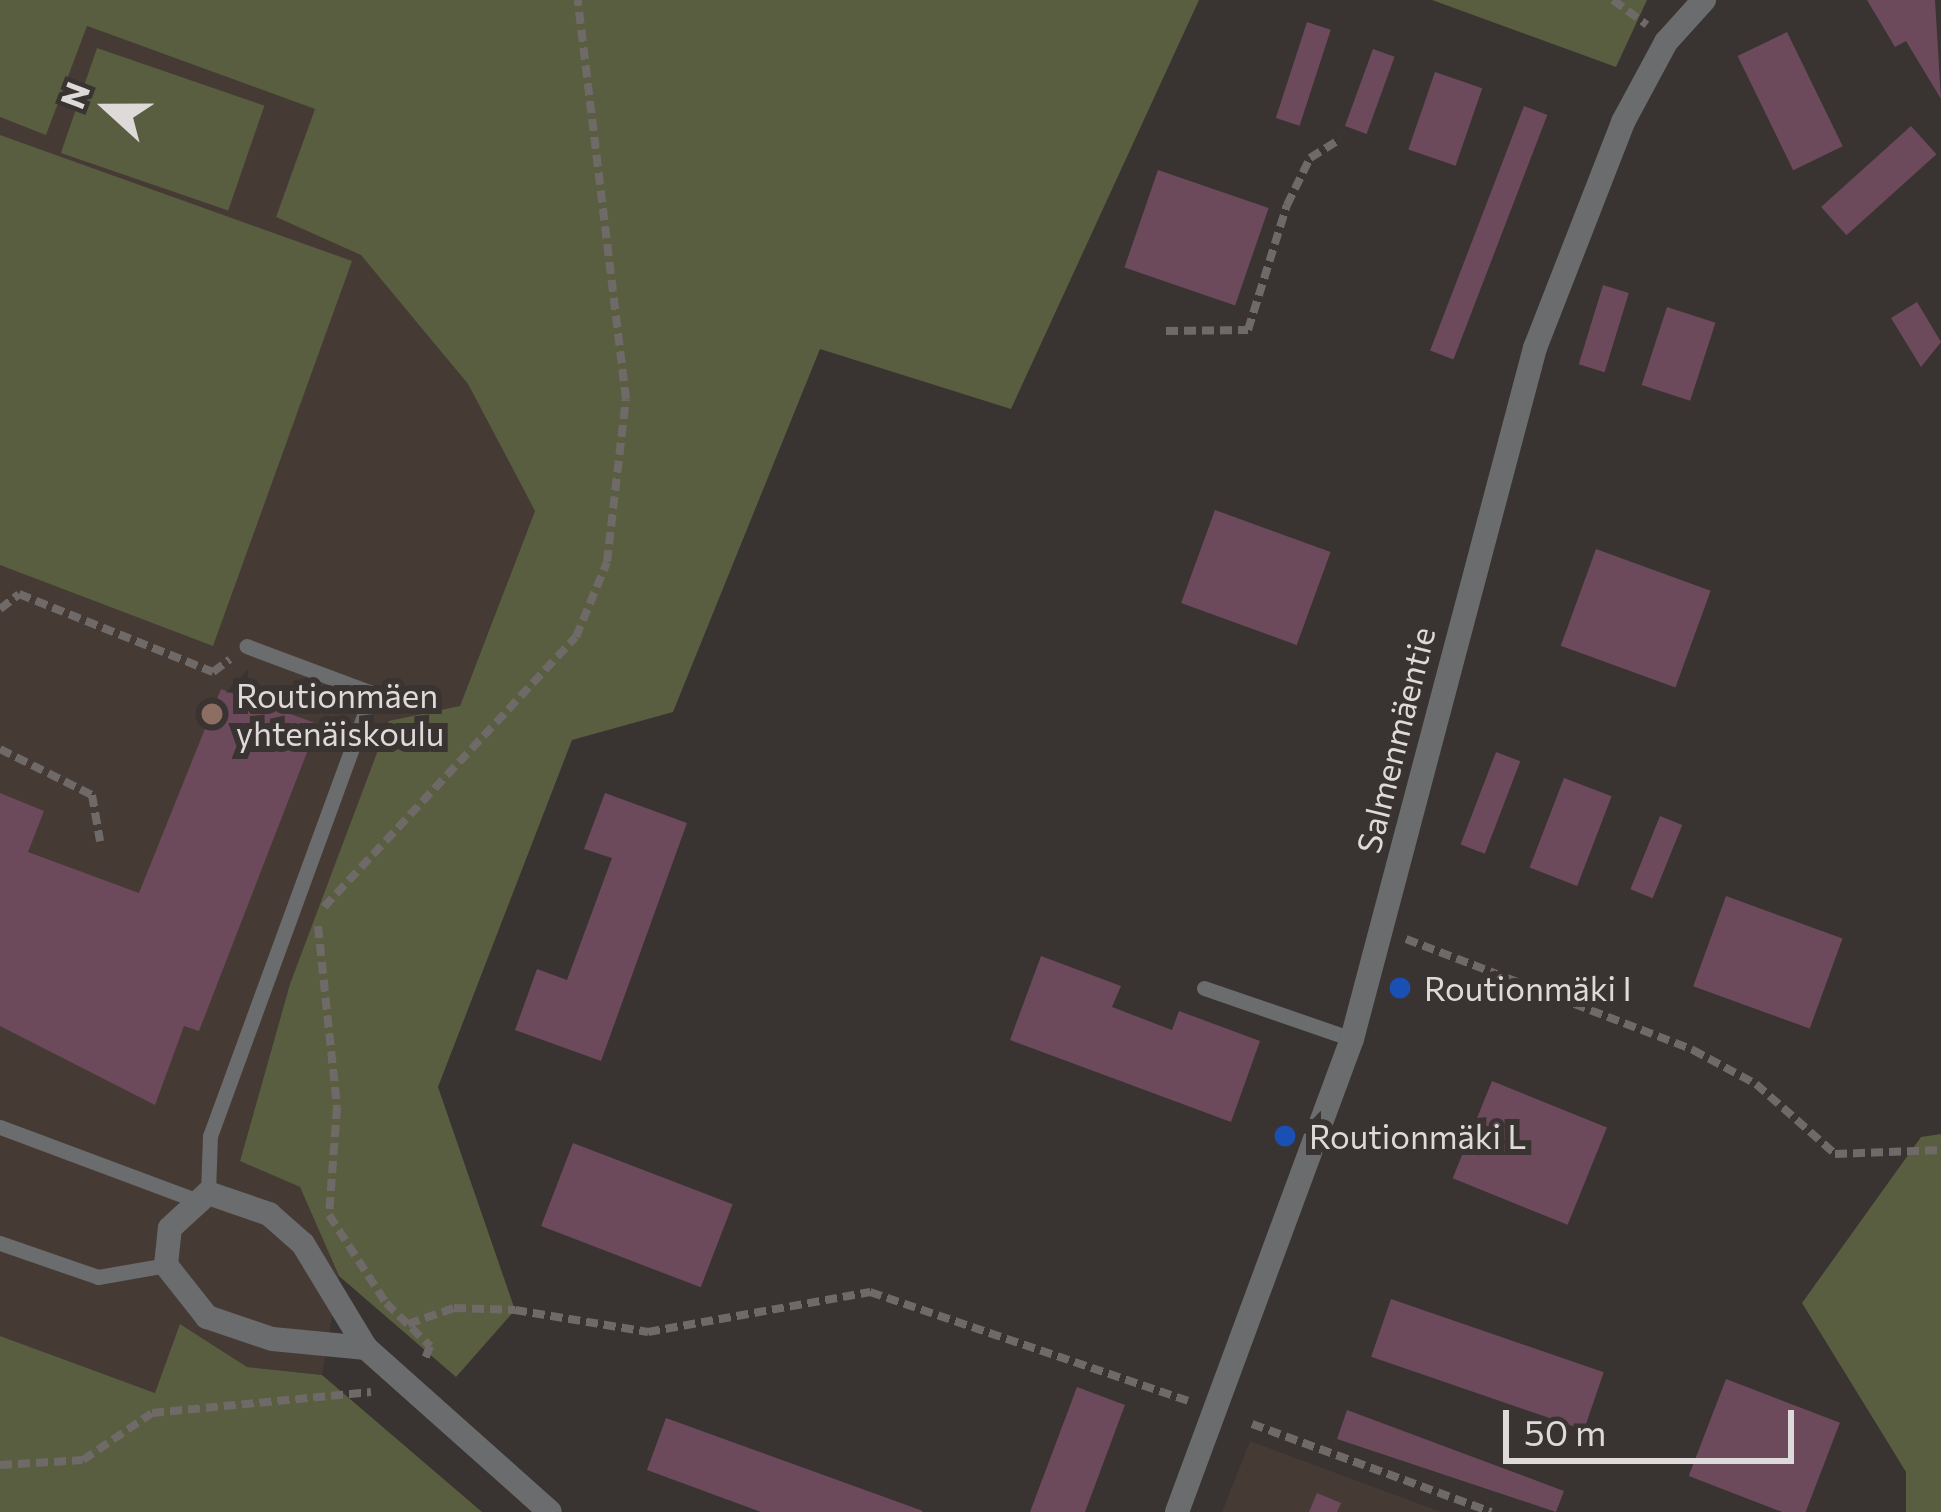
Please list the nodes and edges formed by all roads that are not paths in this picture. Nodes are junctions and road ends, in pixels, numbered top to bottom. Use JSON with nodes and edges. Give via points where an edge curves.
{"nodes":[{"id":1,"x":1704,"y":0,"type":"edge"},
{"id":2,"x":246,"y":646,"type":"road end"},
{"id":3,"x":1204,"y":988,"type":"dead end"},
{"id":4,"x":1352,"y":1039,"type":"junction"},
{"id":5,"x":0,"y":1127,"type":"edge"},
{"id":6,"x":202,"y":1197,"type":"junction"},
{"id":7,"x":0,"y":1243,"type":"edge"},
{"id":8,"x":166,"y":1265,"type":"junction"},
{"id":9,"x":366,"y":1348,"type":"junction"},
{"id":10,"x":550,"y":1512,"type":"edge"},
{"id":11,"x":1177,"y":1512,"type":"edge"}],
"edges":[{"from":1,"to":4,"type":"street","name":"Salmenmäentie","via":[[1666,42],[1623,122],[1535,348]]},
{"from":2,"to":6,"type":"lane","via":[[372,694],[210,1136]]},
{"from":3,"to":4,"type":"lane"},
{"from":4,"to":11,"type":"street","name":"Salmenmäentie"},
{"from":5,"to":6,"type":"lane"},
{"from":6,"to":8,"type":"street","via":[[170,1228]]},
{"from":6,"to":9,"type":"street","via":[[240,1198],[304,1244]]},
{"from":7,"to":8,"type":"lane","via":[[98,1277]]},
{"from":8,"to":9,"type":"street","via":[[186,1297],[229,1329]]},
{"from":9,"to":10,"type":"street"}]}
